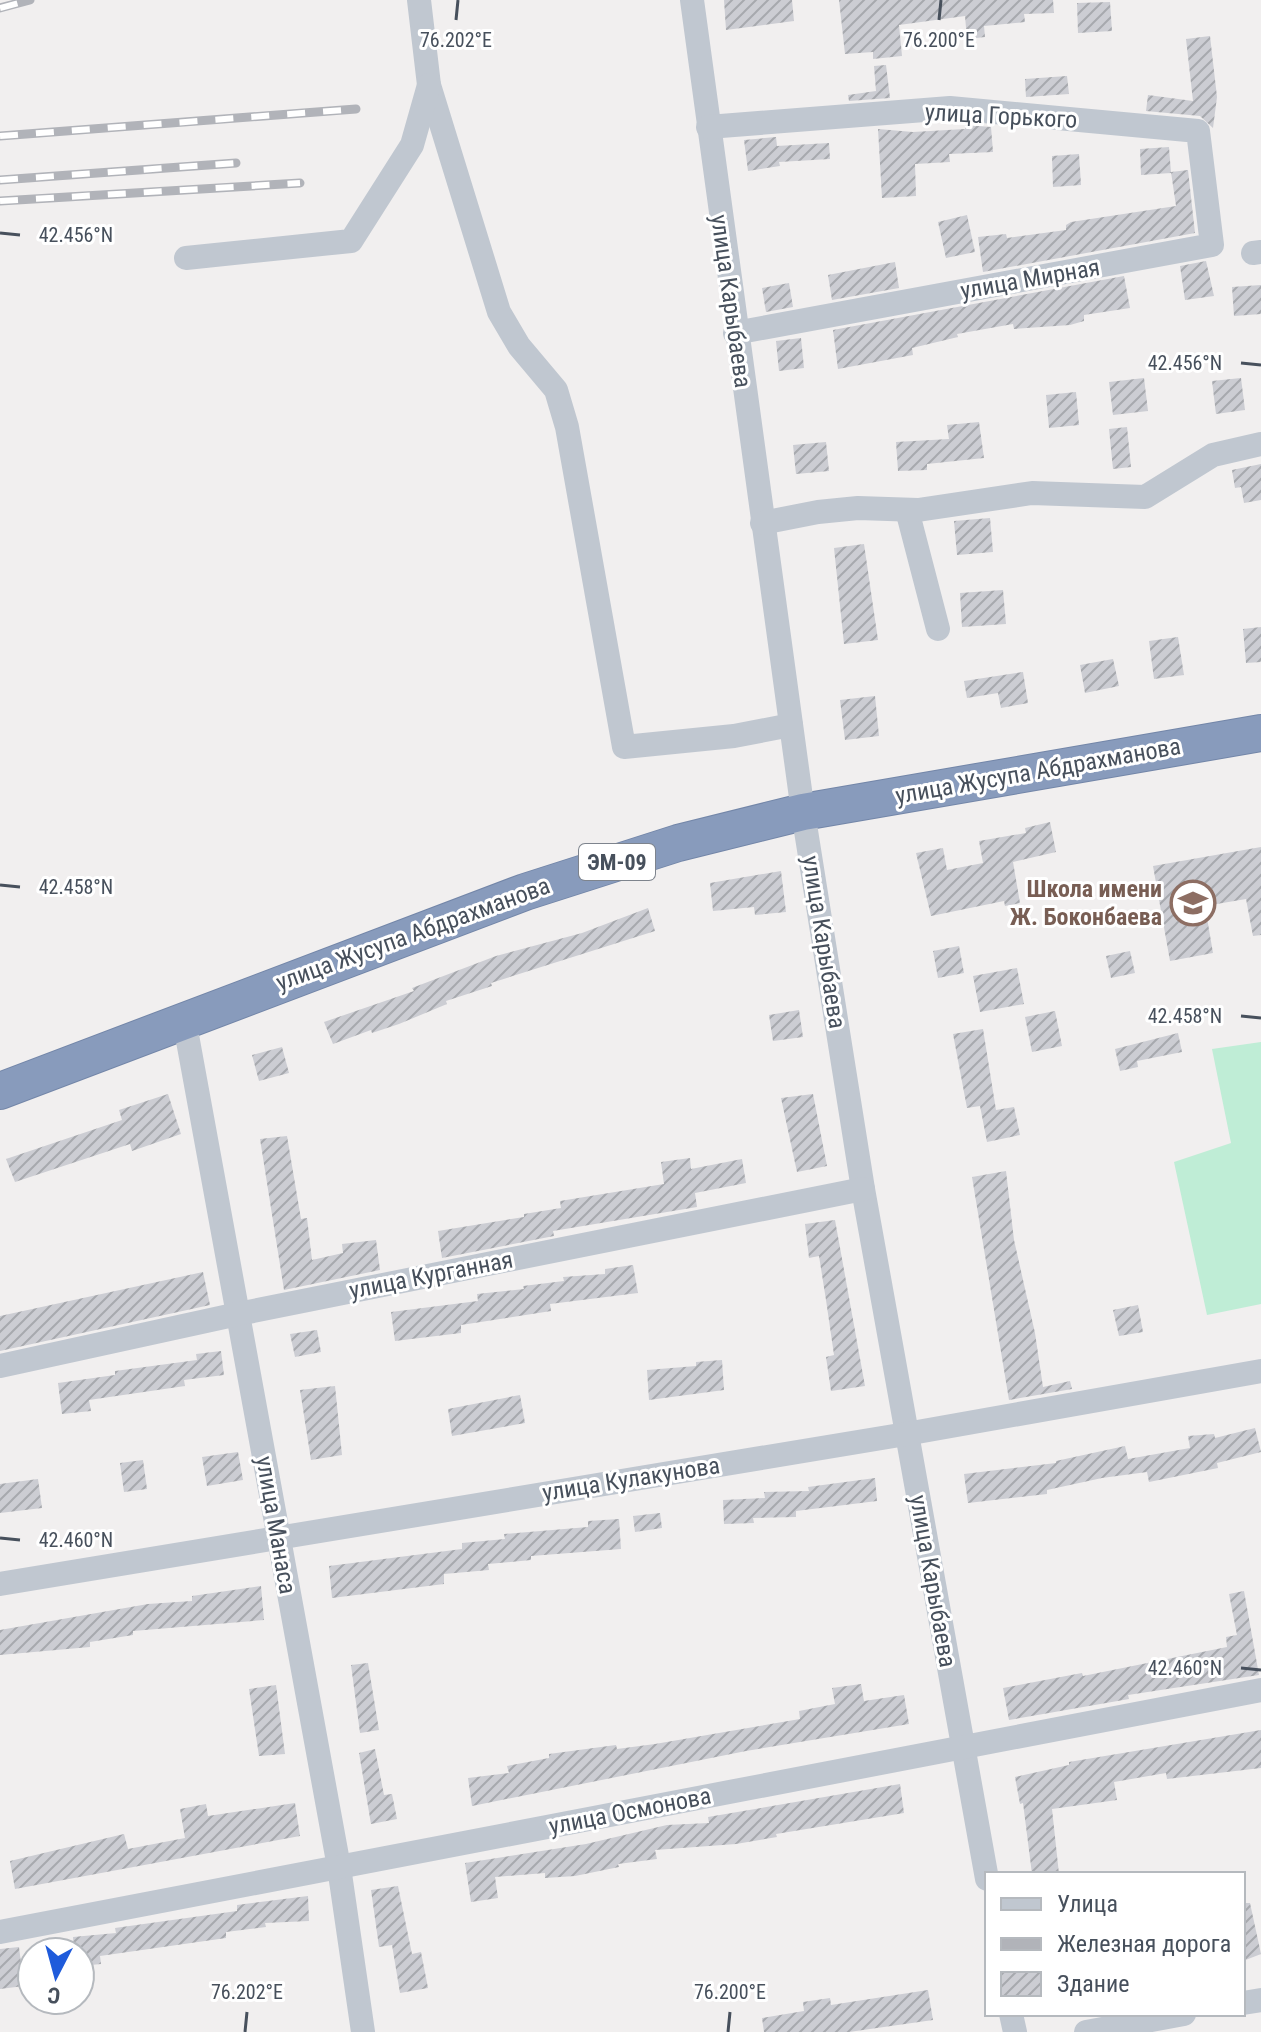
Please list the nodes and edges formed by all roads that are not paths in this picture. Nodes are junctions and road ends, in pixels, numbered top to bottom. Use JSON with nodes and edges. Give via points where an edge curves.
{"nodes":[{"id":1,"x":419,"y":0,"type":"edge"},
{"id":2,"x":692,"y":0,"type":"edge"},
{"id":3,"x":429,"y":85,"type":"junction"},
{"id":4,"x":708,"y":127,"type":"junction"},
{"id":5,"x":1198,"y":131,"type":"joint"},
{"id":6,"x":186,"y":258,"type":"dead end"},
{"id":7,"x":735,"y":333,"type":"junction"},
{"id":8,"x":1261,"y":444,"type":"edge"},
{"id":9,"x":907,"y":510,"type":"junction"},
{"id":10,"x":762,"y":523,"type":"junction"},
{"id":11,"x":938,"y":629,"type":"dead end"},
{"id":12,"x":791,"y":725,"type":"junction"},
{"id":13,"x":1261,"y":733,"type":"edge"},
{"id":14,"x":803,"y":812,"type":"junction"},
{"id":15,"x":184,"y":1019,"type":"junction"},
{"id":16,"x":0,"y":1091,"type":"edge"},
{"id":17,"x":863,"y":1189,"type":"junction"},
{"id":18,"x":238,"y":1314,"type":"junction"},
{"id":19,"x":0,"y":1366,"type":"edge"},
{"id":20,"x":1261,"y":1371,"type":"edge"},
{"id":21,"x":906,"y":1434,"type":"junction"},
{"id":22,"x":279,"y":1537,"type":"junction"},
{"id":23,"x":0,"y":1584,"type":"edge"},
{"id":24,"x":1261,"y":1690,"type":"edge"},
{"id":25,"x":963,"y":1747,"type":"junction"},
{"id":26,"x":339,"y":1867,"type":"junction"},
{"id":27,"x":986,"y":1872,"type":"edge"},
{"id":28,"x":0,"y":1932,"type":"edge"},
{"id":29,"x":1173,"y":2016,"type":"edge"},
{"id":30,"x":363,"y":2032,"type":"edge"},
{"id":31,"x":1086,"y":2032,"type":"edge"}],
"edges":[{"from":1,"to":3,"type":"street"},
{"from":2,"to":4,"type":"street","name":"улица Карыбаева"},
{"from":3,"to":6,"type":"street","via":[[412,145],[351,241]]},
{"from":3,"to":12,"type":"street","via":[[499,312],[556,390],[567,427],[624,747]]},
{"from":4,"to":5,"type":"street","name":"улица Горького","via":[[950,108]]},
{"from":4,"to":7,"type":"street","name":"улица Карыбаева"},
{"from":5,"to":7,"type":"street","name":"улица Мирная","via":[[1212,245]]},
{"from":7,"to":10,"type":"street","name":"улица Карыбаева"},
{"from":8,"to":9,"type":"street","via":[[1213,455],[1145,497],[1032,493]]},
{"from":9,"to":10,"type":"street","via":[[858,508]]},
{"from":9,"to":11,"type":"street"},
{"from":10,"to":12,"type":"street","name":"улица Карыбаева"},
{"from":12,"to":14,"type":"street","name":"улица Карыбаева"},
{"from":13,"to":14,"type":"highway","name":"улица Жусупа Абдрахманова","number":"ЭМ-09"},
{"from":14,"to":15,"type":"highway","name":"улица Жусупа Абдрахманова","number":"ЭМ-09","via":[[678,843],[525,892]]},
{"from":14,"to":17,"type":"street","name":"улица Карыбаева"},
{"from":15,"to":16,"type":"highway","name":"улица Жусупа Абдрахманова","number":"ЭМ-09"},
{"from":15,"to":18,"type":"street","name":"улица Манаса"},
{"from":17,"to":18,"type":"street","name":"улица Курганная"},
{"from":17,"to":21,"type":"street","name":"улица Карыбаева"},
{"from":18,"to":19,"type":"street","name":"улица Курганная"},
{"from":18,"to":22,"type":"street","name":"улица Манаса"},
{"from":20,"to":21,"type":"street","name":"улица Кулакунова"},
{"from":21,"to":22,"type":"street","name":"улица Кулакунова"},
{"from":21,"to":25,"type":"street","name":"улица Карыбаева"},
{"from":22,"to":23,"type":"street","name":"улица Кулакунова"},
{"from":22,"to":26,"type":"street","name":"улица Манаса"},
{"from":24,"to":25,"type":"street","name":"улица Осмонова"},
{"from":25,"to":26,"type":"street","name":"улица Осмонова"},
{"from":25,"to":27,"type":"street","name":"улица Карыбаева"},
{"from":26,"to":28,"type":"street","name":"улица Осмонова"},
{"from":26,"to":30,"type":"street","name":"улица Манаса"},
{"from":29,"to":31,"type":"street"}]}
